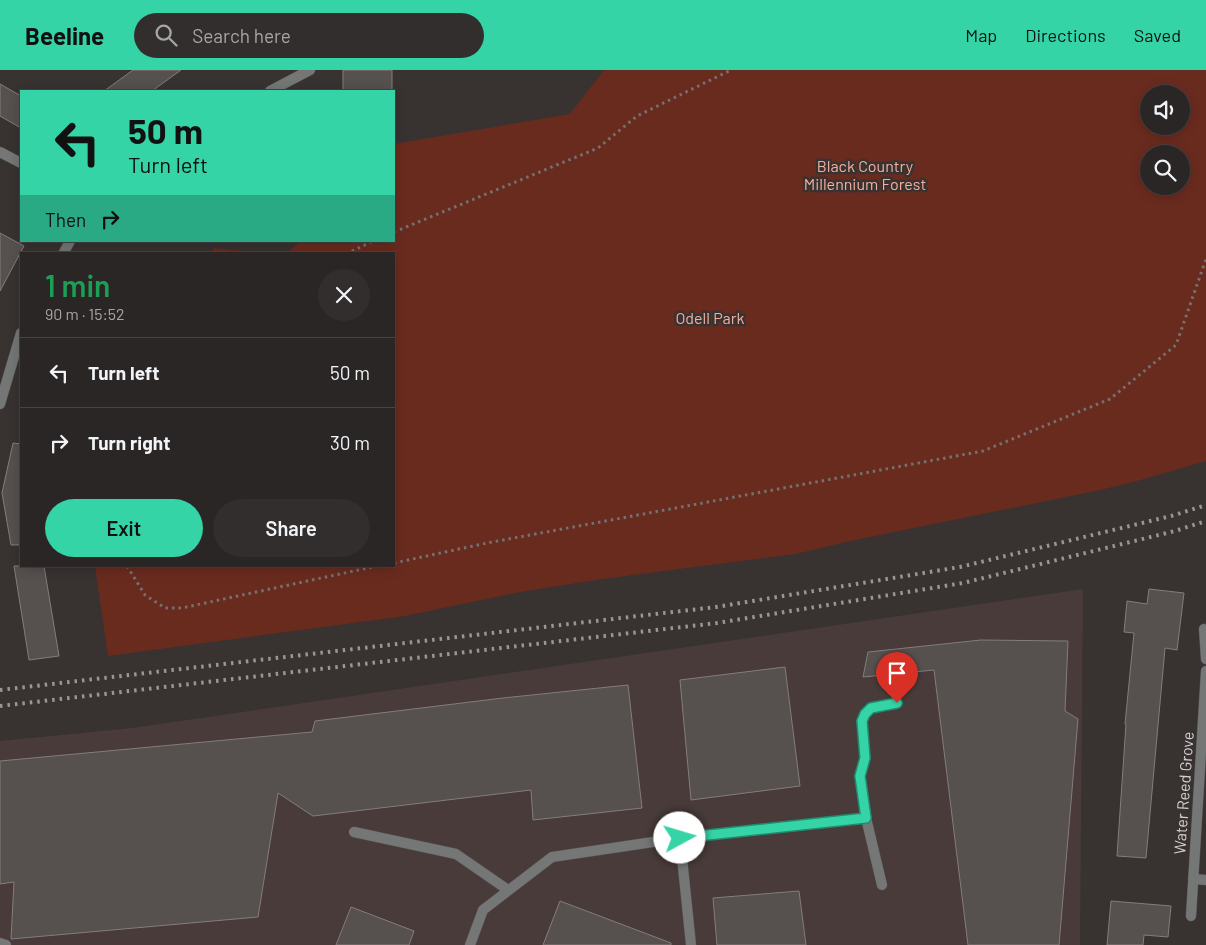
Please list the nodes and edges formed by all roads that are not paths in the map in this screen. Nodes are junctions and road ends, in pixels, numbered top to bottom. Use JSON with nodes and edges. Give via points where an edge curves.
{"nodes":[{"id":1,"x":310,"y":70,"type":"edge"},
{"id":2,"x":272,"y":90,"type":"edge"},
{"id":3,"x":0,"y":152,"type":"edge"},
{"id":4,"x":20,"y":162,"type":"edge"},
{"id":5,"x":20,"y":336,"type":"edge"},
{"id":6,"x":0,"y":404,"type":"edge"},
{"id":7,"x":1204,"y":629,"type":"dead end"},
{"id":8,"x":1206,"y":659,"type":"edge"},
{"id":9,"x":1206,"y":671,"type":"edge"},
{"id":10,"x":897,"y":703,"type":"dead end"},
{"id":11,"x":866,"y":818,"type":"junction"},
{"id":12,"x":354,"y":832,"type":"dead end"},
{"id":13,"x":680,"y":838,"type":"junction"},
{"id":14,"x":1193,"y":879,"type":"junction"},
{"id":15,"x":1206,"y":880,"type":"edge"},
{"id":16,"x":882,"y":885,"type":"dead end"},
{"id":17,"x":508,"y":890,"type":"junction"},
{"id":18,"x":1191,"y":916,"type":"dead end"},
{"id":19,"x":0,"y":944,"type":"edge"},
{"id":20,"x":6,"y":945,"type":"edge"},
{"id":21,"x":470,"y":945,"type":"edge"},
{"id":22,"x":691,"y":945,"type":"edge"}],
"edges":[{"from":1,"to":2,"type":"street"},
{"from":3,"to":4,"type":"street"},
{"from":5,"to":6,"type":"street"},
{"from":7,"to":8,"type":"street"},
{"from":9,"to":14,"type":"street","name":"Water Reed Grove"},
{"from":10,"to":11,"type":"street","via":[[871,708],[862,721],[865,758],[860,776]]},
{"from":11,"to":13,"type":"street"},
{"from":11,"to":16,"type":"street"},
{"from":12,"to":17,"type":"street","via":[[456,854]]},
{"from":13,"to":17,"type":"street","via":[[552,857]]},
{"from":13,"to":22,"type":"street"},
{"from":14,"to":15,"type":"street"},
{"from":14,"to":18,"type":"street","name":"Water Reed Grove"},
{"from":17,"to":21,"type":"street","via":[[483,910]]},
{"from":19,"to":20,"type":"street"}]}
